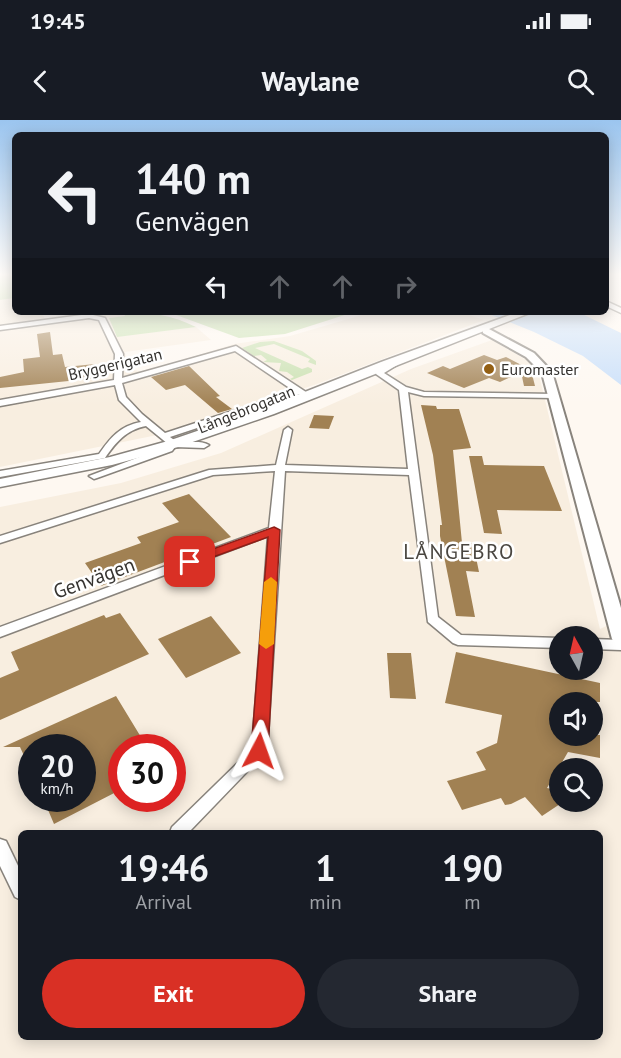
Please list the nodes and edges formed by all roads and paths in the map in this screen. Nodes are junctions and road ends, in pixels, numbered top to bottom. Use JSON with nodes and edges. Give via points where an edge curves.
{"nodes":[{"id":1,"x":68,"y":319,"type":"edge"},
{"id":2,"x":102,"y":319,"type":"edge"},
{"id":3,"x":510,"y":319,"type":"edge"},
{"id":4,"x":0,"y":328,"type":"edge"},
{"id":5,"x":479,"y":331,"type":"junction"},
{"id":6,"x":236,"y":348,"type":"joint"},
{"id":7,"x":380,"y":374,"type":"junction"},
{"id":8,"x":118,"y":382,"type":"junction"},
{"id":9,"x":403,"y":389,"type":"junction"},
{"id":10,"x":305,"y":393,"type":"junction"},
{"id":11,"x":554,"y":396,"type":"junction"},
{"id":12,"x":0,"y":402,"type":"edge"},
{"id":13,"x":148,"y":423,"type":"junction"},
{"id":14,"x":288,"y":430,"type":"dead end"},
{"id":15,"x":169,"y":440,"type":"junction"},
{"id":16,"x":204,"y":445,"type":"junction"},
{"id":17,"x":280,"y":468,"type":"junction"},
{"id":18,"x":413,"y":472,"type":"junction"},
{"id":19,"x":0,"y":474,"type":"edge"},
{"id":20,"x":94,"y":476,"type":"junction"},
{"id":21,"x":0,"y":483,"type":"edge"},
{"id":22,"x":0,"y":494,"type":"edge"},
{"id":23,"x":274,"y":530,"type":"junction"},
{"id":24,"x":0,"y":540,"type":"edge"},
{"id":25,"x":0,"y":632,"type":"edge"},
{"id":26,"x":621,"y":639,"type":"edge"},
{"id":27,"x":549,"y":643,"type":"edge"},
{"id":28,"x":603,"y":644,"type":"edge"},
{"id":29,"x":621,"y":645,"type":"edge"},
{"id":30,"x":180,"y":830,"type":"edge"},
{"id":31,"x":0,"y":847,"type":"edge"},
{"id":32,"x":18,"y":885,"type":"edge"}],
"edges":[{"from":1,"to":4,"type":"street"},
{"from":2,"to":8,"type":"street","via":[[119,354]]},
{"from":3,"to":5,"type":"main road","name":"Långebrogatan"},
{"from":5,"to":7,"type":"main road","name":"Långebrogatan"},
{"from":5,"to":7,"type":"street","via":[[384,368]]},
{"from":5,"to":10,"type":"main road","name":"Långebrogatan"},
{"from":5,"to":11,"type":"street","via":[[539,363]]},
{"from":6,"to":8,"type":"street","name":"Bryggerigatan"},
{"from":6,"to":10,"type":"street","name":"Långebrogatan"},
{"from":7,"to":9,"type":"street"},
{"from":7,"to":16,"type":"main road","name":"Långebrogatan"},
{"from":8,"to":12,"type":"street","name":"Bryggerigatan"},
{"from":8,"to":13,"type":"street","via":[[122,398]]},
{"from":9,"to":11,"type":"street","via":[[438,395]]},
{"from":9,"to":18,"type":"street"},
{"from":10,"to":15,"type":"main road","name":"Långebrogatan"},
{"from":11,"to":26,"type":"street"},
{"from":13,"to":15,"type":"street"},
{"from":13,"to":19,"type":"street","via":[[118,433],[102,456]]},
{"from":14,"to":17,"type":"street"},
{"from":15,"to":16,"type":"street","via":[[184,446]]},
{"from":15,"to":20,"type":"street","via":[[169,449]]},
{"from":15,"to":21,"type":"main road","name":"Långebrogatan","via":[[112,460]]},
{"from":16,"to":20,"type":"main road","name":"Långebrogatan"},
{"from":17,"to":18,"type":"street"},
{"from":17,"to":23,"type":"street"},
{"from":17,"to":24,"type":"street","via":[[212,472]]},
{"from":18,"to":27,"type":"street","via":[[432,619],[458,640]]},
{"from":20,"to":22,"type":"main road","name":"Långebrogatan"},
{"from":23,"to":25,"type":"street","name":"Genvägen"},
{"from":23,"to":30,"type":"street","via":[[259,751]]},
{"from":28,"to":29,"type":"street"},
{"from":31,"to":32,"type":"street"}]}
